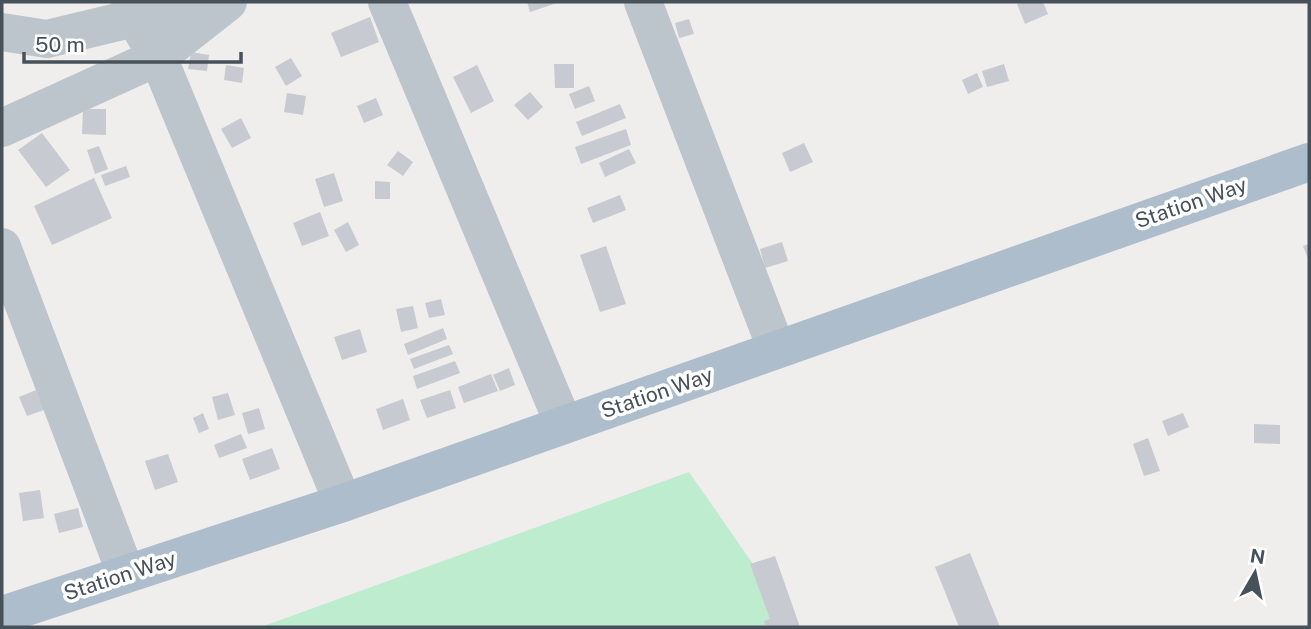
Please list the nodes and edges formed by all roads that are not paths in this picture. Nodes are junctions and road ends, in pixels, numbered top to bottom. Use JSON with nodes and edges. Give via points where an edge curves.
{"nodes":[{"id":1,"x":201,"y":2,"type":"edge"},
{"id":2,"x":228,"y":2,"type":"edge"},
{"id":3,"x":387,"y":2,"type":"edge"},
{"id":4,"x":643,"y":2,"type":"edge"},
{"id":5,"x":133,"y":10,"type":"edge"},
{"id":6,"x":2,"y":32,"type":"edge"},
{"id":7,"x":158,"y":57,"type":"junction"},
{"id":8,"x":2,"y":128,"type":"edge"},
{"id":9,"x":1309,"y":162,"type":"edge"},
{"id":10,"x":2,"y":247,"type":"edge"},
{"id":11,"x":776,"y":348,"type":"junction"},
{"id":12,"x":564,"y":425,"type":"junction"},
{"id":13,"x":343,"y":503,"type":"junction"},
{"id":14,"x":126,"y":574,"type":"junction"},
{"id":15,"x":2,"y":615,"type":"edge"}],
"edges":[{"from":1,"to":5,"type":"street"},
{"from":2,"to":7,"type":"street"},
{"from":3,"to":12,"type":"street"},
{"from":4,"to":11,"type":"street"},
{"from":5,"to":6,"type":"street","via":[[47,39]]},
{"from":5,"to":7,"type":"street"},
{"from":7,"to":8,"type":"street"},
{"from":7,"to":13,"type":"street"},
{"from":9,"to":11,"type":"main road","name":"Station Way"},
{"from":10,"to":14,"type":"street"},
{"from":11,"to":12,"type":"main road","name":"Station Way"},
{"from":12,"to":13,"type":"main road","name":"Station Way"},
{"from":13,"to":14,"type":"main road","name":"Station Way"},
{"from":14,"to":15,"type":"main road","name":"Station Way"}]}
